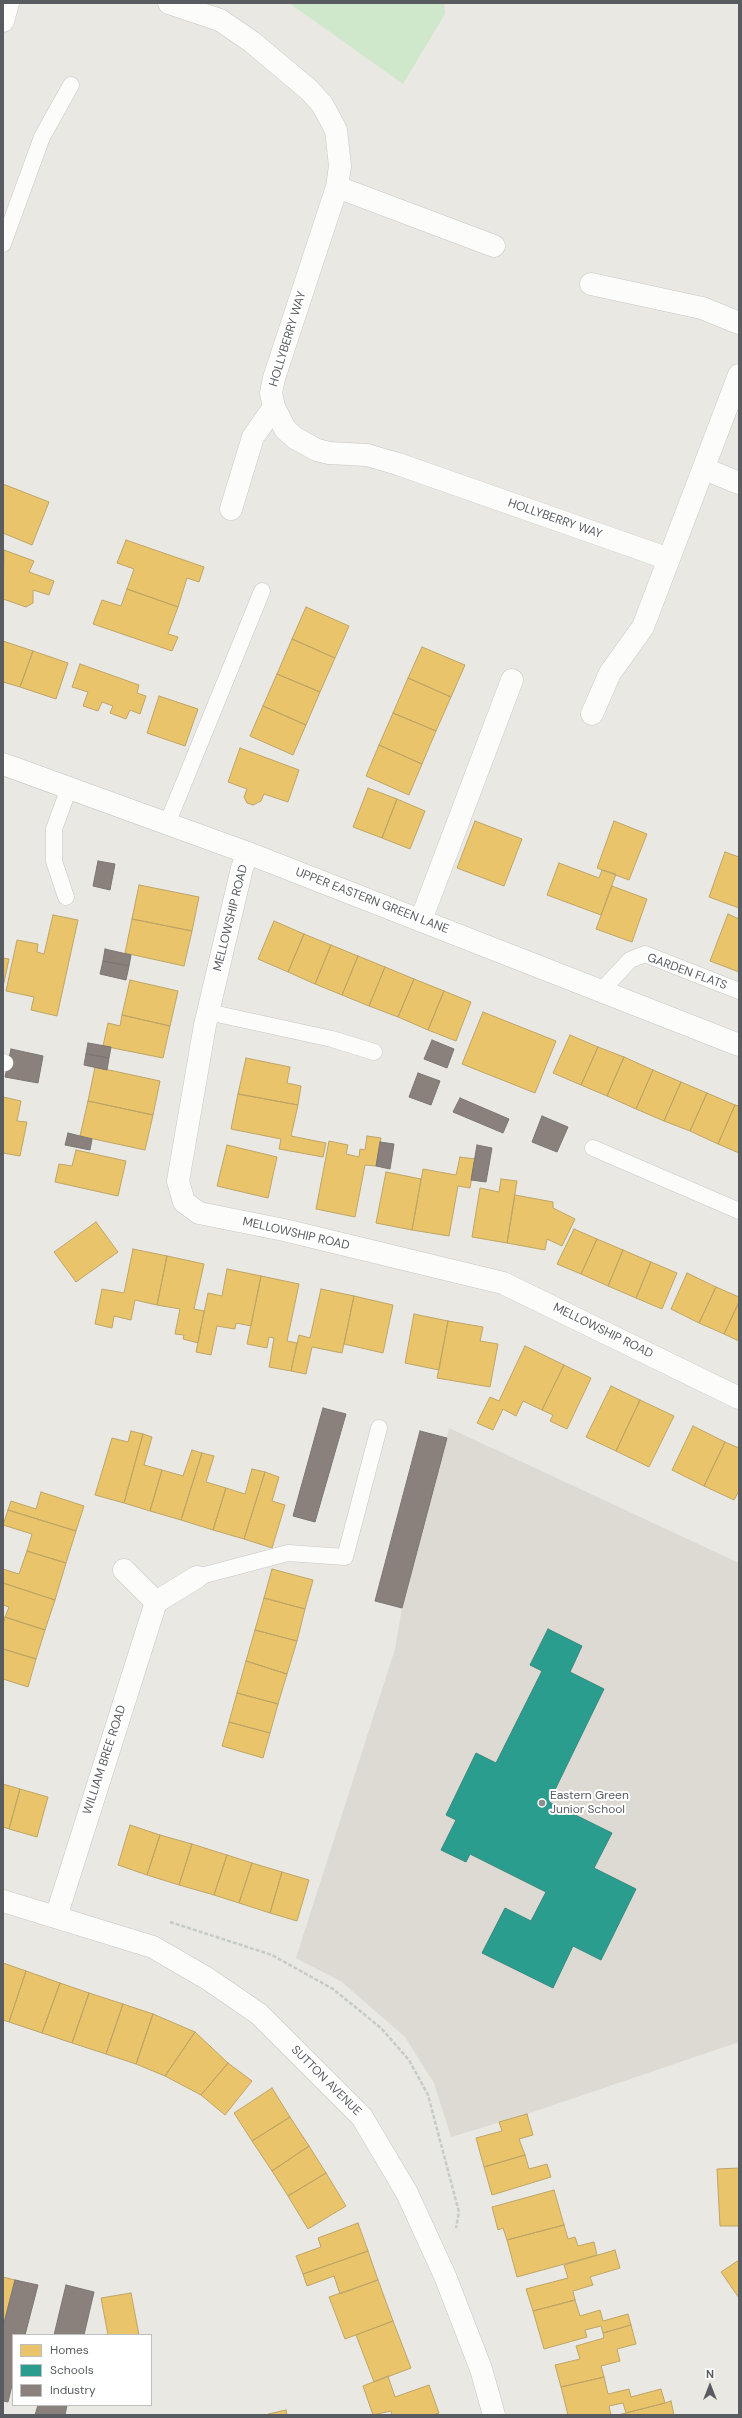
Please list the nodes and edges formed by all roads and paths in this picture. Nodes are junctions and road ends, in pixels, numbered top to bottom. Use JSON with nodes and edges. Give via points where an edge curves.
{"nodes":[{"id":1,"x":8,"y":3,"type":"edge"},
{"id":2,"x":170,"y":3,"type":"edge"},
{"id":3,"x":3,"y":20,"type":"edge"},
{"id":4,"x":71,"y":85,"type":"dead end"},
{"id":5,"x":337,"y":188,"type":"junction"},
{"id":6,"x":3,"y":244,"type":"edge"},
{"id":7,"x":494,"y":246,"type":"dead end"},
{"id":8,"x":591,"y":284,"type":"dead end"},
{"id":9,"x":739,"y":323,"type":"edge"},
{"id":10,"x":739,"y":375,"type":"edge"},
{"id":11,"x":274,"y":407,"type":"junction"},
{"id":12,"x":705,"y":469,"type":"junction"},
{"id":13,"x":739,"y":483,"type":"edge"},
{"id":14,"x":231,"y":509,"type":"dead end"},
{"id":15,"x":669,"y":559,"type":"junction"},
{"id":16,"x":262,"y":591,"type":"dead end"},
{"id":17,"x":512,"y":680,"type":"dead end"},
{"id":18,"x":592,"y":714,"type":"dead end"},
{"id":19,"x":3,"y":764,"type":"edge"},
{"id":20,"x":69,"y":788,"type":"junction"},
{"id":21,"x":167,"y":824,"type":"junction"},
{"id":22,"x":248,"y":853,"type":"junction"},
{"id":23,"x":66,"y":896,"type":"dead end"},
{"id":24,"x":421,"y":920,"type":"junction"},
{"id":25,"x":601,"y":991,"type":"junction"},
{"id":26,"x":739,"y":991,"type":"edge"},
{"id":27,"x":208,"y":1012,"type":"junction"},
{"id":28,"x":739,"y":1045,"type":"edge"},
{"id":29,"x":374,"y":1052,"type":"dead end"},
{"id":30,"x":593,"y":1148,"type":"dead end"},
{"id":31,"x":739,"y":1209,"type":"edge"},
{"id":32,"x":739,"y":1398,"type":"edge"},
{"id":33,"x":379,"y":1428,"type":"dead end"},
{"id":34,"x":124,"y":1570,"type":"dead end"},
{"id":35,"x":197,"y":1577,"type":"joint"},
{"id":36,"x":156,"y":1602,"type":"junction"},
{"id":37,"x":3,"y":1900,"type":"edge"},
{"id":38,"x":56,"y":1917,"type":"junction"},
{"id":39,"x":494,"y":2415,"type":"edge"}],
"edges":[{"from":1,"to":3,"type":"street"},
{"from":2,"to":5,"type":"street","name":"HOLLYBERRY WAY","via":[[201,12],[234,29],[302,84],[322,104],[336,130],[340,166]]},
{"from":4,"to":6,"type":"lane","via":[[42,138]]},
{"from":5,"to":7,"type":"street"},
{"from":5,"to":11,"type":"street","name":"HOLLYBERRY WAY","via":[[274,378],[271,393]]},
{"from":8,"to":9,"type":"street","via":[[702,308]]},
{"from":10,"to":12,"type":"street"},
{"from":11,"to":14,"type":"street","via":[[253,437]]},
{"from":11,"to":15,"type":"street","name":"HOLLYBERRY WAY","via":[[285,429],[295,438],[317,450],[367,455],[398,464]]},
{"from":12,"to":13,"type":"street"},
{"from":12,"to":15,"type":"street"},
{"from":15,"to":18,"type":"street","via":[[643,627],[610,673]]},
{"from":16,"to":21,"type":"lane"},
{"from":17,"to":24,"type":"street"},
{"from":19,"to":20,"type":"street","name":"UPPER EASTERN GREEN LANE"},
{"from":20,"to":21,"type":"street","name":"UPPER EASTERN GREEN LANE"},
{"from":20,"to":23,"type":"lane","via":[[54,829],[54,860]]},
{"from":21,"to":22,"type":"street","name":"UPPER EASTERN GREEN LANE"},
{"from":22,"to":24,"type":"street","name":"UPPER EASTERN GREEN LANE"},
{"from":22,"to":27,"type":"street","name":"MELLOWSHIP ROAD","via":[[242,868]]},
{"from":24,"to":25,"type":"street","name":"UPPER EASTERN GREEN LANE"},
{"from":25,"to":26,"type":"lane","name":"GARDEN FLATS","via":[[630,960],[645,954]]},
{"from":25,"to":28,"type":"street","name":"UPPER EASTERN GREEN LANE"},
{"from":27,"to":29,"type":"lane","via":[[332,1039]]},
{"from":27,"to":32,"type":"street","name":"MELLOWSHIP ROAD","via":[[178,1181],[184,1202],[199,1213],[284,1230],[503,1282]]},
{"from":30,"to":31,"type":"lane"},
{"from":33,"to":35,"type":"lane","via":[[345,1557],[288,1553]]},
{"from":34,"to":36,"type":"street"},
{"from":35,"to":36,"type":"street"},
{"from":36,"to":38,"type":"street","name":"WILLIAM BREE ROAD"},
{"from":37,"to":38,"type":"street","name":"SUTTON AVENUE"},
{"from":38,"to":39,"type":"street","name":"SUTTON AVENUE","via":[[153,1948],[208,1979],[259,2014],[362,2117],[407,2193],[445,2276],[481,2369]]}]}
